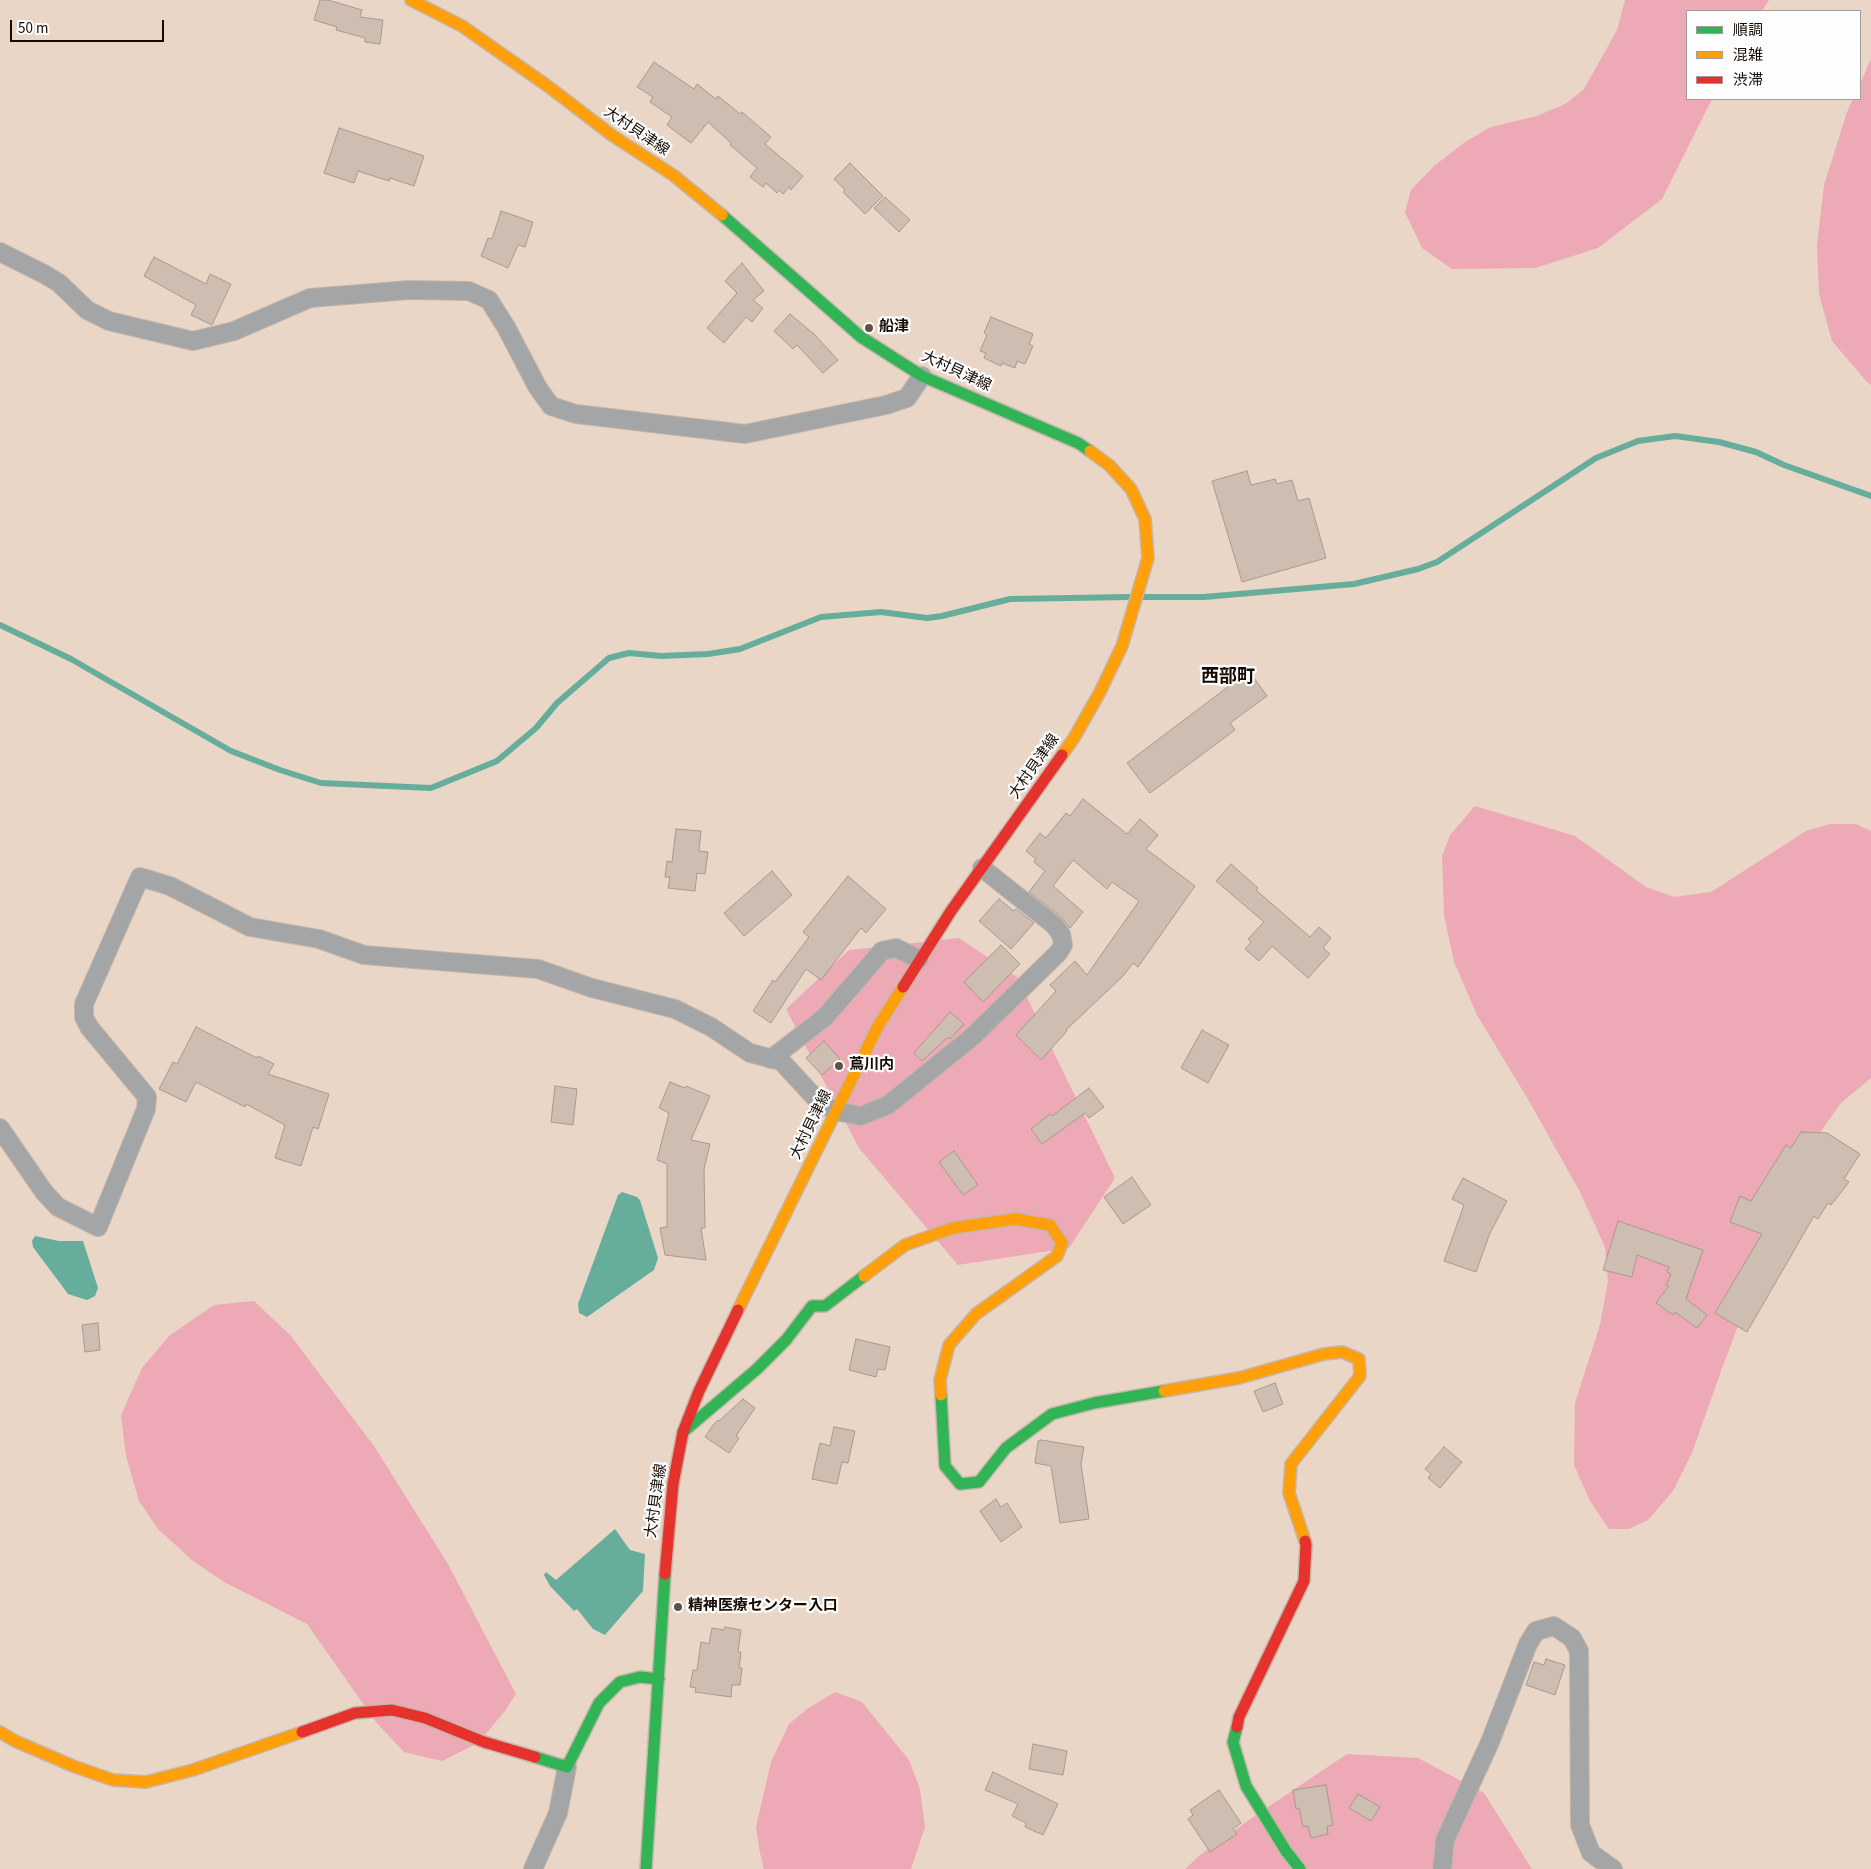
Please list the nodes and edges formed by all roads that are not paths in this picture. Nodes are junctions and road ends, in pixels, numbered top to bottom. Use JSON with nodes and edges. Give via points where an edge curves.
{"nodes":[{"id":1,"x":411,"y":0,"type":"edge"},
{"id":2,"x":0,"y":252,"type":"edge"},
{"id":3,"x":922,"y":376,"type":"junction"},
{"id":4,"x":982,"y":868,"type":"junction"},
{"id":5,"x":919,"y":959,"type":"junction"},
{"id":6,"x":771,"y":1059,"type":"junction"},
{"id":7,"x":836,"y":1111,"type":"junction"},
{"id":8,"x":0,"y":1128,"type":"edge"},
{"id":9,"x":684,"y":1432,"type":"junction"},
{"id":10,"x":659,"y":1679,"type":"junction"},
{"id":11,"x":0,"y":1732,"type":"edge"},
{"id":12,"x":567,"y":1767,"type":"junction"},
{"id":13,"x":533,"y":1869,"type":"edge"},
{"id":14,"x":646,"y":1869,"type":"edge"},
{"id":15,"x":1300,"y":1869,"type":"edge"},
{"id":16,"x":1442,"y":1869,"type":"edge"},
{"id":17,"x":1613,"y":1869,"type":"edge"}],
"edges":[{"from":1,"to":3,"type":"street","name":"大村貝津線","via":[[462,26],[613,136],[673,174],[861,337]]},
{"from":2,"to":3,"type":"street","via":[[44,274],[87,310],[110,321],[193,342],[234,331],[310,298],[409,290],[469,291],[489,300],[551,406],[576,414],[745,434],[886,405],[906,398]]},
{"from":3,"to":4,"type":"street","name":"大村貝津線","via":[[1078,443],[1110,466],[1131,489],[1146,519],[1148,558],[1122,646],[1074,738]]},
{"from":4,"to":5,"type":"street","name":"大村貝津線"},
{"from":4,"to":7,"type":"street","via":[[1054,925],[1061,934],[1063,946],[972,1037],[888,1105],[861,1116]]},
{"from":5,"to":6,"type":"street","via":[[896,948],[882,950],[825,1017]]},
{"from":5,"to":7,"type":"street","name":"大村貝津線","via":[[878,1026]]},
{"from":6,"to":7,"type":"street","via":[[781,1062],[820,1103]]},
{"from":6,"to":8,"type":"street","via":[[750,1053],[711,1027],[675,1009],[592,988],[538,969],[364,954],[319,938],[250,927],[170,886],[140,877],[84,1004],[84,1017],[90,1027],[147,1097],[146,1109],[98,1227],[58,1208]]},
{"from":7,"to":9,"type":"street","name":"大村貝津線","via":[[725,1336]]},
{"from":9,"to":10,"type":"street","name":"大村貝津線","via":[[673,1484],[666,1546]]},
{"from":9,"to":15,"type":"street","via":[[786,1340],[812,1306],[825,1306],[905,1245],[954,1228],[1015,1219],[1050,1225],[1062,1243],[1057,1256],[976,1314],[949,1345],[940,1380],[945,1466],[960,1484],[979,1482],[1006,1448],[1052,1414],[1094,1403],[1239,1378],[1324,1354],[1342,1352],[1359,1359],[1360,1376],[1291,1464],[1290,1493],[1306,1545],[1304,1581],[1240,1717],[1234,1742],[1246,1786]]},
{"from":10,"to":12,"type":"street","via":[[640,1677],[620,1682],[598,1703]]},
{"from":10,"to":14,"type":"street","name":"大村貝津線"},
{"from":11,"to":12,"type":"street","via":[[57,1759],[113,1780],[146,1782],[193,1770],[356,1713],[392,1710],[425,1718],[484,1742]]},
{"from":12,"to":13,"type":"street","via":[[558,1813]]},
{"from":16,"to":17,"type":"street","via":[[1445,1840],[1490,1742],[1528,1644],[1536,1631],[1554,1626],[1572,1638],[1579,1651],[1580,1825],[1591,1853]]}]}
